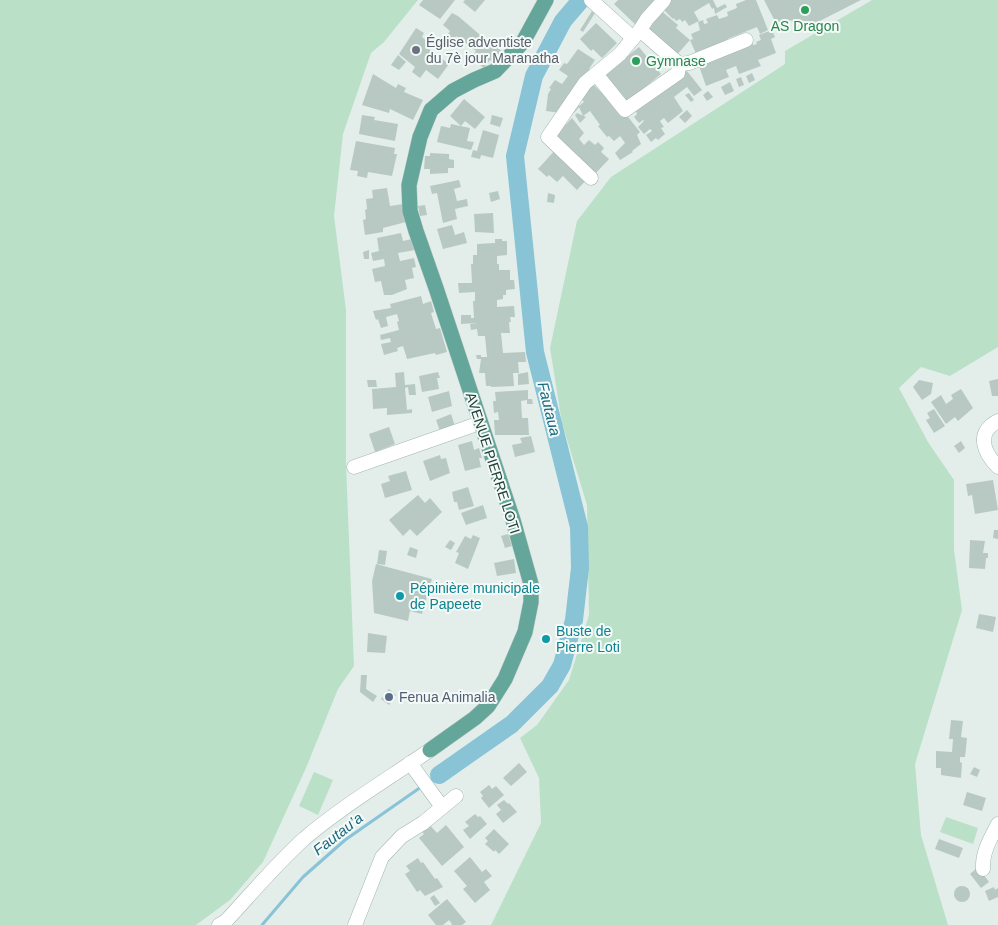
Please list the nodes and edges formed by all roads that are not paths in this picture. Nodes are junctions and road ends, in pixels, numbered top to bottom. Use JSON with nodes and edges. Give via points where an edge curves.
{"nodes":[{"id":1,"x":546,"y":0,"type":"edge"},
{"id":2,"x":591,"y":0,"type":"edge"},
{"id":3,"x":664,"y":0,"type":"edge"},
{"id":4,"x":636,"y":34,"type":"junction"},
{"id":5,"x":746,"y":40,"type":"dead end"},
{"id":6,"x":679,"y":64,"type":"junction"},
{"id":7,"x":596,"y":74,"type":"junction"},
{"id":8,"x":591,"y":178,"type":"dead end"},
{"id":9,"x":998,"y":421,"type":"edge"},
{"id":10,"x":480,"y":424,"type":"junction"},
{"id":11,"x":354,"y":467,"type":"dead end"},
{"id":12,"x":998,"y":467,"type":"edge"},
{"id":13,"x":430,"y":750,"type":"joint"},
{"id":14,"x":410,"y":763,"type":"junction"},
{"id":15,"x":456,"y":796,"type":"dead end"},
{"id":16,"x":439,"y":802,"type":"junction"},
{"id":17,"x":998,"y":824,"type":"edge"},
{"id":18,"x":983,"y":870,"type":"dead end"},
{"id":19,"x":219,"y":925,"type":"edge"},
{"id":20,"x":355,"y":925,"type":"edge"}],
"edges":[{"from":1,"to":10,"type":"main road","name":"AVENUE PIERRE LOTI","via":[[523,42],[495,71],[453,91],[432,110],[418,143],[408,185],[416,231]]},
{"from":2,"to":4,"type":"street"},
{"from":3,"to":4,"type":"street"},
{"from":4,"to":6,"type":"street"},
{"from":4,"to":7,"type":"street","via":[[620,54]]},
{"from":5,"to":6,"type":"street"},
{"from":6,"to":7,"type":"street","via":[[678,73],[625,110]]},
{"from":7,"to":8,"type":"street","via":[[585,83],[548,137]]},
{"from":9,"to":12,"type":"street","via":[[991,425],[984,437],[985,452]]},
{"from":10,"to":11,"type":"street"},
{"from":10,"to":13,"type":"main road","name":"AVENUE PIERRE LOTI","via":[[531,584],[529,617],[512,664],[488,706]]},
{"from":13,"to":14,"type":"street","name":"AVENUE PIERRE LOTI"},
{"from":14,"to":16,"type":"street"},
{"from":14,"to":19,"type":"street","name":"AVENUE PIERRE LOTI","via":[[362,795],[291,851]]},
{"from":15,"to":16,"type":"street"},
{"from":16,"to":20,"type":"street","via":[[423,823],[402,836],[382,857]]},
{"from":17,"to":18,"type":"street","via":[[982,860]]}]}
